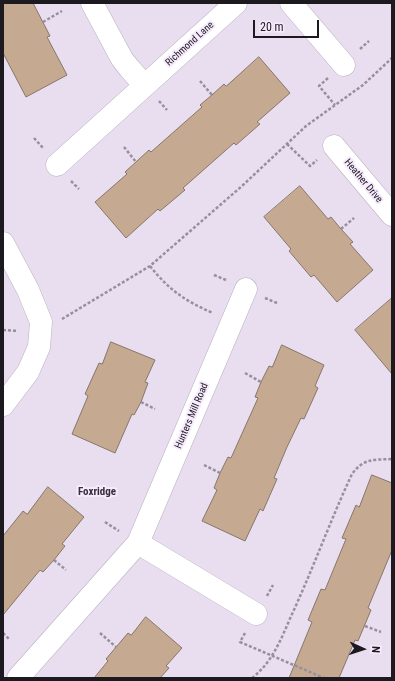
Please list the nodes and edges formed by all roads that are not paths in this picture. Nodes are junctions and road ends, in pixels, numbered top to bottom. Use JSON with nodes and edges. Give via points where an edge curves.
{"nodes":[{"id":1,"x":92,"y":3,"type":"edge"},
{"id":2,"x":236,"y":3,"type":"edge"},
{"id":3,"x":291,"y":3,"type":"edge"},
{"id":4,"x":344,"y":65,"type":"dead end"},
{"id":5,"x":144,"y":85,"type":"junction"},
{"id":6,"x":334,"y":146,"type":"dead end"},
{"id":7,"x":57,"y":164,"type":"dead end"},
{"id":8,"x":392,"y":215,"type":"edge"},
{"id":9,"x":3,"y":243,"type":"edge"},
{"id":10,"x":246,"y":289,"type":"dead end"},
{"id":11,"x":3,"y":405,"type":"edge"},
{"id":12,"x":132,"y":539,"type":"junction"},
{"id":13,"x":256,"y":614,"type":"dead end"},
{"id":14,"x":18,"y":678,"type":"edge"}],
"edges":[{"from":1,"to":5,"type":"street","via":[[122,59]]},
{"from":2,"to":5,"type":"street","name":"Richmond Lane"},
{"from":3,"to":4,"type":"street"},
{"from":5,"to":7,"type":"street","name":"Richmond Lane"},
{"from":6,"to":8,"type":"street","name":"Heather Drive"},
{"from":9,"to":11,"type":"street","via":[[28,290],[41,322],[39,347],[28,372]]},
{"from":10,"to":12,"type":"street","name":"Hunters Mill Road"},
{"from":12,"to":13,"type":"street"},
{"from":12,"to":14,"type":"street","name":"Hunters Mill Road"}]}
